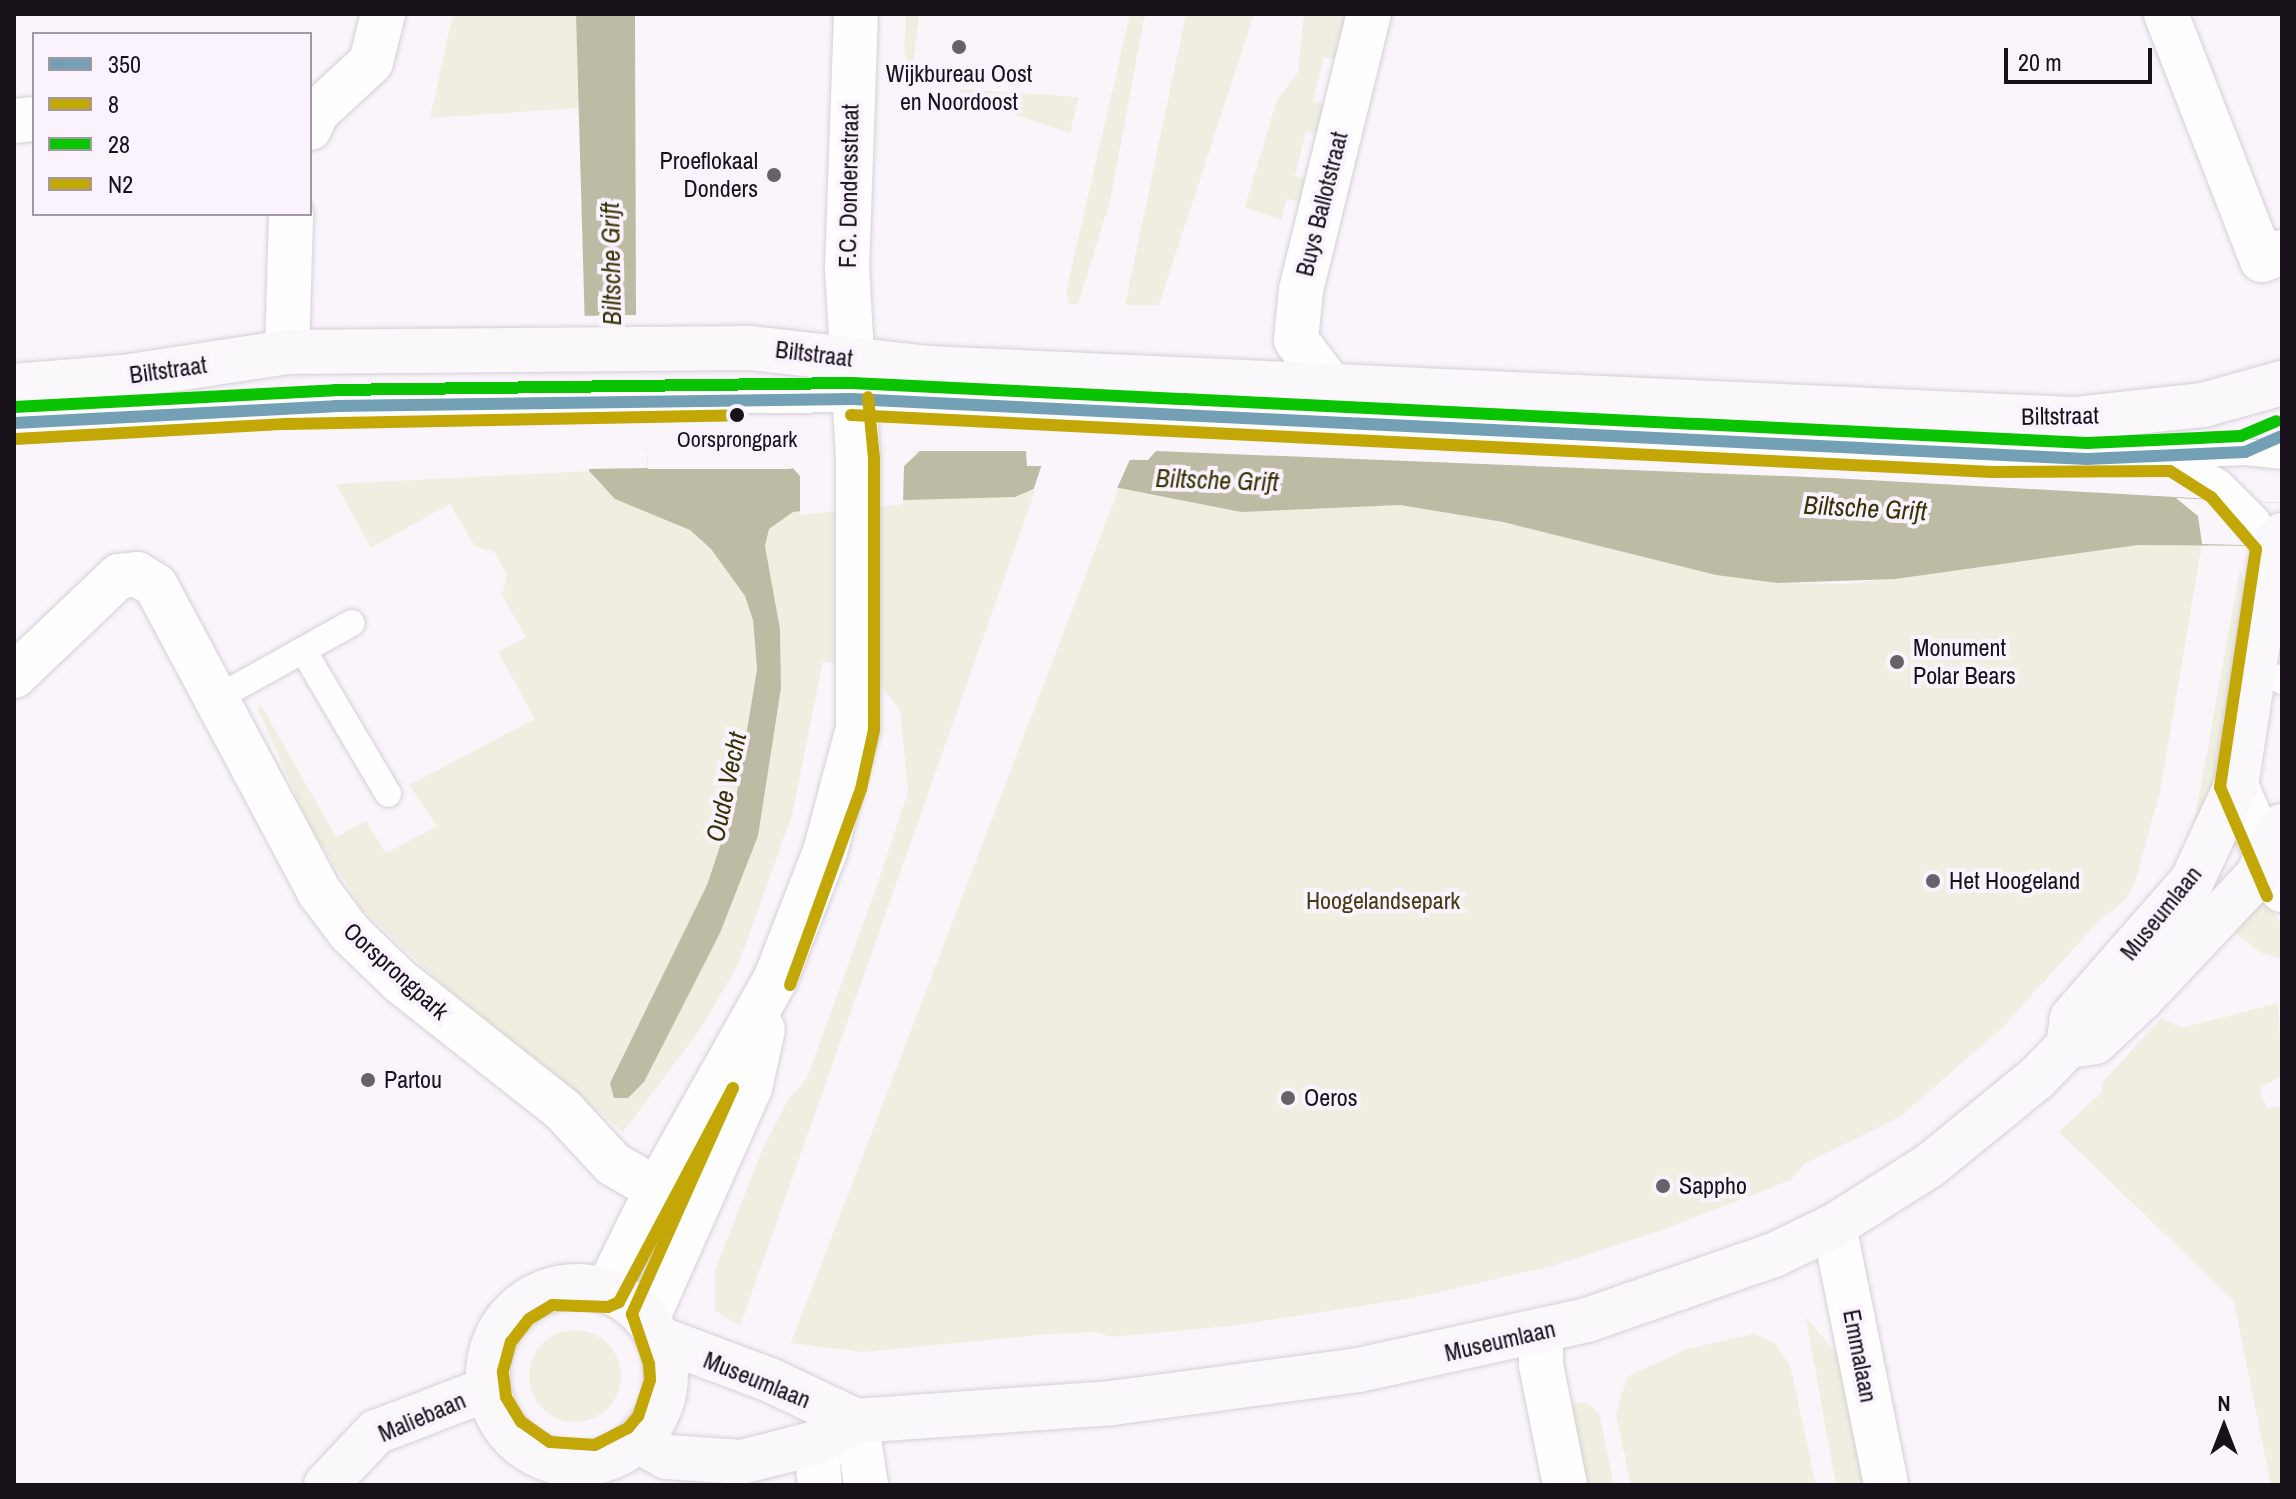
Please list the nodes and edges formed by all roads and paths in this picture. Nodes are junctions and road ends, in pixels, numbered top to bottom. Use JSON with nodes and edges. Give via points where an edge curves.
{"nodes":[{"id":1,"x":383,"y":14,"type":"edge"},
{"id":2,"x":856,"y":14,"type":"edge"},
{"id":3,"x":1369,"y":14,"type":"edge"},
{"id":4,"x":2166,"y":14,"type":"edge"},
{"id":5,"x":312,"y":117,"type":"edge"},
{"id":6,"x":291,"y":216,"type":"edge"},
{"id":7,"x":2272,"y":256,"type":"edge"},
{"id":8,"x":287,"y":352,"type":"junction"},
{"id":9,"x":850,"y":379,"type":"junction"},
{"id":10,"x":2282,"y":383,"type":"edge"},
{"id":11,"x":14,"y":386,"type":"edge"},
{"id":12,"x":1331,"y":386,"type":"junction"},
{"id":13,"x":14,"y":423,"type":"edge"},
{"id":14,"x":2282,"y":436,"type":"edge"},
{"id":15,"x":2245,"y":452,"type":"junction"},
{"id":16,"x":2174,"y":455,"type":"junction"},
{"id":17,"x":2282,"y":456,"type":"edge"},
{"id":18,"x":2282,"y":477,"type":"edge"},
{"id":19,"x":2278,"y":540,"type":"edge"},
{"id":20,"x":352,"y":623,"type":"dead end"},
{"id":21,"x":303,"y":650,"type":"junction"},
{"id":22,"x":14,"y":676,"type":"edge"},
{"id":23,"x":217,"y":698,"type":"junction"},
{"id":24,"x":2236,"y":786,"type":"junction"},
{"id":25,"x":388,"y":794,"type":"dead end"},
{"id":26,"x":2277,"y":859,"type":"edge"},
{"id":27,"x":775,"y":980,"type":"junction"},
{"id":28,"x":2068,"y":1046,"type":"junction"},
{"id":29,"x":656,"y":1191,"type":"junction"},
{"id":30,"x":694,"y":1211,"type":"junction"},
{"id":31,"x":1834,"y":1226,"type":"junction"},
{"id":32,"x":607,"y":1291,"type":"junction"},
{"id":33,"x":652,"y":1329,"type":"junction"},
{"id":34,"x":1541,"y":1332,"type":"junction"},
{"id":35,"x":488,"y":1389,"type":"junction"},
{"id":36,"x":856,"y":1421,"type":"junction"},
{"id":37,"x":638,"y":1441,"type":"junction"},
{"id":38,"x":818,"y":1464,"type":"edge"},
{"id":39,"x":539,"y":1471,"type":"edge"},
{"id":40,"x":326,"y":1485,"type":"edge"},
{"id":41,"x":866,"y":1485,"type":"edge"},
{"id":42,"x":1565,"y":1485,"type":"edge"},
{"id":43,"x":1886,"y":1485,"type":"edge"}],
"edges":[{"from":1,"to":5,"type":"street","via":[[371,62]]},
{"from":2,"to":9,"type":"street","name":"F.C. Dondersstraat","via":[[847,270]]},
{"from":3,"to":12,"type":"street","name":"Buys Ballotstraat","via":[[1301,290],[1296,340]]},
{"from":4,"to":7,"type":"street"},
{"from":6,"to":8,"type":"street"},
{"from":8,"to":9,"type":"street","name":"Biltstraat","via":[[776,348]]},
{"from":8,"to":11,"type":"street","name":"Biltstraat","via":[[124,377]]},
{"from":9,"to":12,"type":"street","name":"Biltstraat","via":[[929,368]]},
{"from":9,"to":13,"type":"lane","name":"Biltstraat","via":[[643,401],[186,411]]},
{"from":9,"to":16,"type":"lane","name":"Biltstraat","via":[[1993,456]]},
{"from":9,"to":27,"type":"street","name":"F.C. Dondersstraat","via":[[858,458],[858,728],[825,852]]},
{"from":10,"to":12,"type":"street","name":"Biltstraat","via":[[2203,405],[2074,419]]},
{"from":14,"to":15,"type":"lane","name":"Biltstraat"},
{"from":15,"to":16,"type":"lane","name":"Biltstraat"},
{"from":15,"to":17,"type":"lane","name":"Biltstraat"},
{"from":15,"to":18,"type":"lane"},
{"from":16,"to":19,"type":"lane","via":[[2221,484]]},
{"from":19,"to":24,"type":"street","name":"Museumlaan"},
{"from":20,"to":21,"type":"lane"},
{"from":21,"to":23,"type":"lane"},
{"from":21,"to":25,"type":"lane"},
{"from":22,"to":23,"type":"street","name":"Oorsprongpark","via":[[119,576],[137,574],[156,586]]},
{"from":23,"to":29,"type":"street","name":"Oorsprongpark","via":[[320,893],[350,933],[401,982],[563,1110],[613,1164]]},
{"from":24,"to":26,"type":"street"},
{"from":24,"to":28,"type":"street","name":"Museumlaan","via":[[2192,881],[2072,1018]]},
{"from":26,"to":28,"type":"street","name":"Museumlaan","via":[[2118,1022],[2095,1042]]},
{"from":27,"to":29,"type":"street"},
{"from":27,"to":30,"type":"street","via":[[750,1088]]},
{"from":28,"to":31,"type":"street","name":"Museumlaan","via":[[1969,1136],[1895,1191]]},
{"from":29,"to":30,"type":"street","name":"Oorsprongpark"},
{"from":29,"to":32,"type":"street"},
{"from":30,"to":33,"type":"street"},
{"from":31,"to":34,"type":"street","name":"Museumlaan","via":[[1776,1254]]},
{"from":31,"to":43,"type":"street","name":"Emmalaan"},
{"from":32,"to":33,"type":"street"},
{"from":32,"to":35,"type":"street","via":[[562,1286],[518,1307],[490,1351]]},
{"from":33,"to":36,"type":"street","name":"Museumlaan"},
{"from":33,"to":37,"type":"street","via":[[666,1382],[652,1424]]},
{"from":34,"to":36,"type":"street","name":"Museumlaan","via":[[1358,1370],[1112,1403]]},
{"from":34,"to":42,"type":"street","via":[[1541,1365]]},
{"from":35,"to":39,"type":"street","via":[[509,1433]]},
{"from":35,"to":40,"type":"street","name":"Maliebaan","via":[[376,1432]]},
{"from":36,"to":38,"type":"street","name":"Museumlaan"},
{"from":36,"to":41,"type":"street"},
{"from":37,"to":38,"type":"street","name":"Museumlaan","via":[[667,1457],[711,1464]]},
{"from":37,"to":39,"type":"street","via":[[598,1461]]}]}
